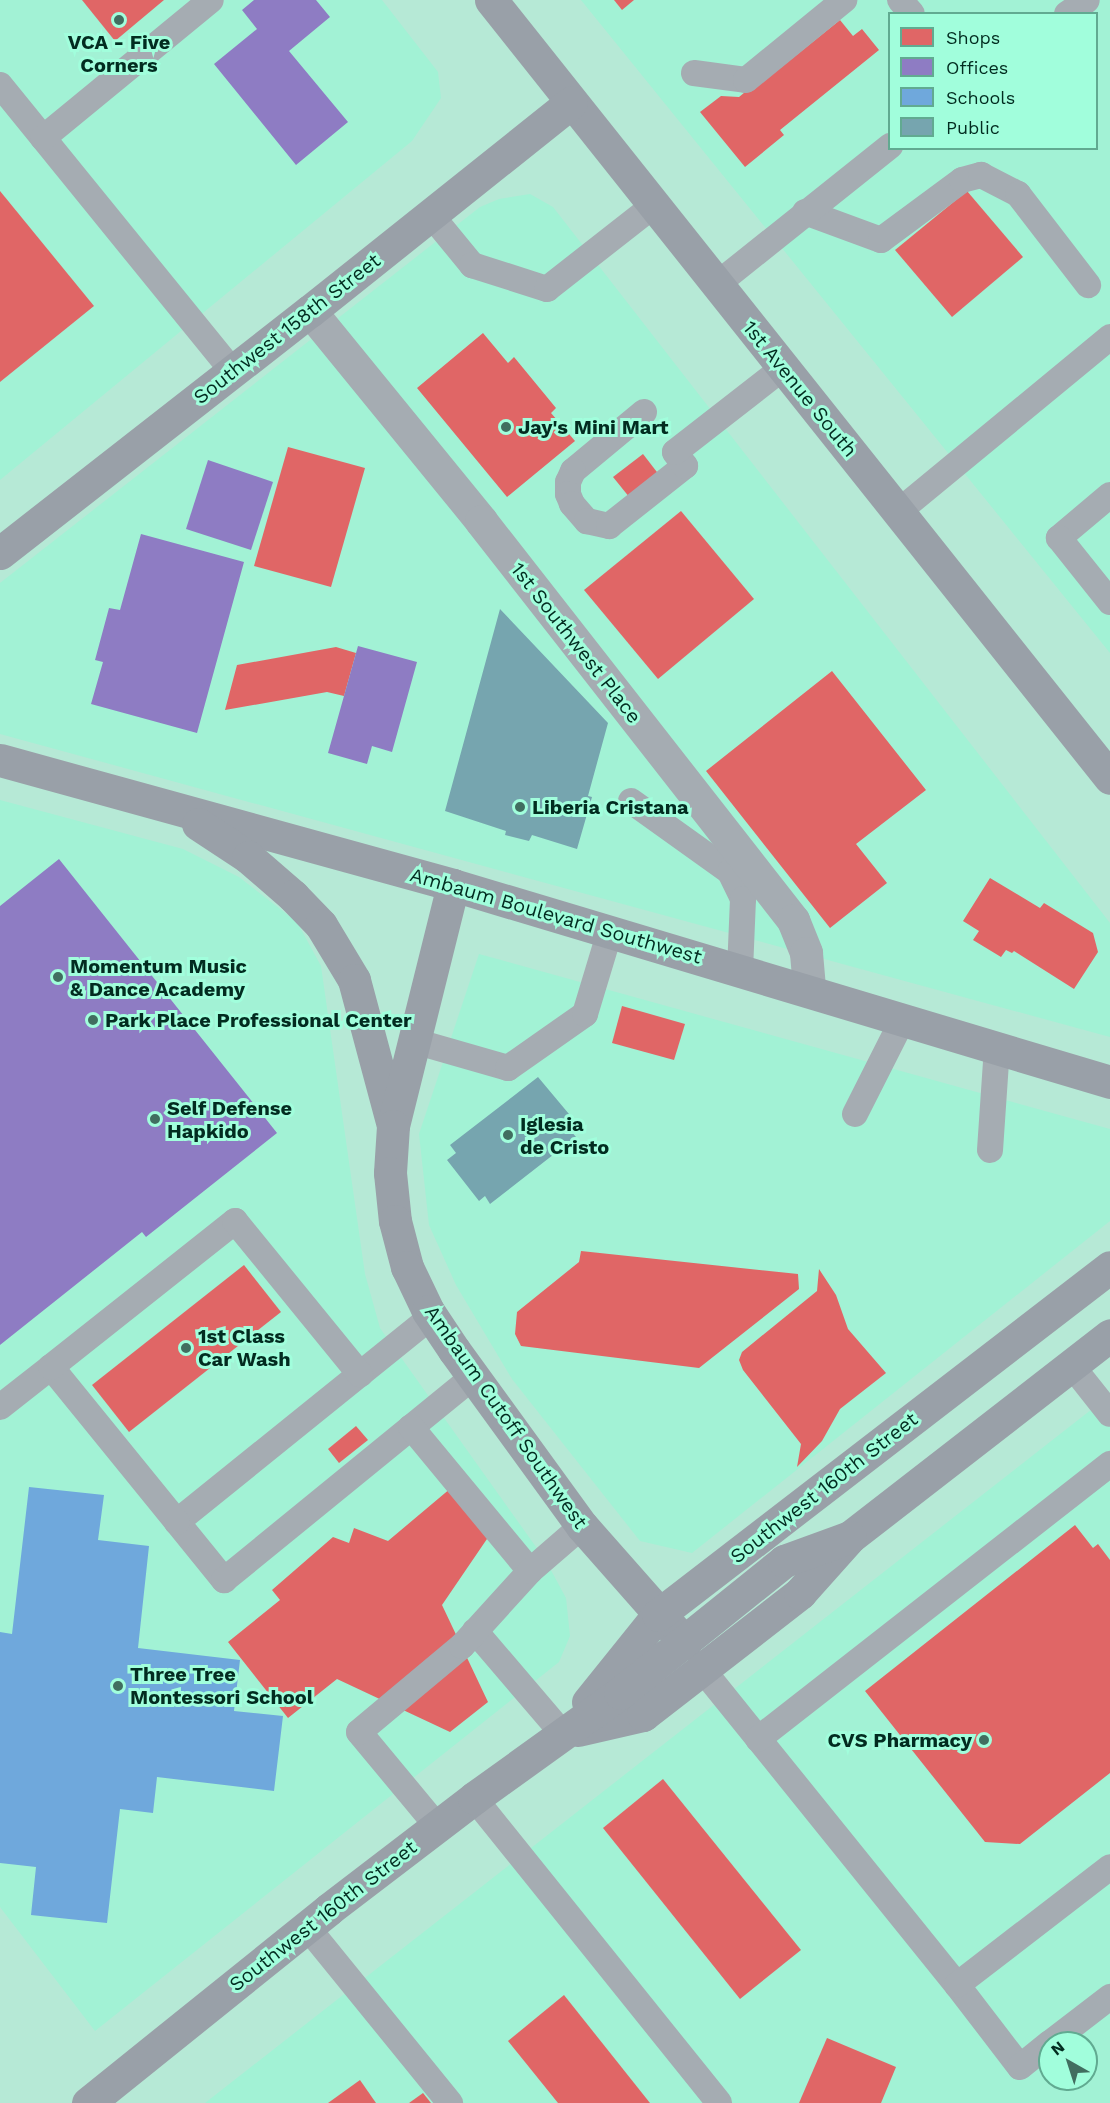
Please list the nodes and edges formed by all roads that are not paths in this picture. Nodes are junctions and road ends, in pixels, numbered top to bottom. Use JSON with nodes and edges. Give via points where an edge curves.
{"nodes":[{"id":1,"x":211,"y":0,"type":"edge"},
{"id":2,"x":491,"y":0,"type":"edge"},
{"id":3,"x":844,"y":0,"type":"edge"},
{"id":4,"x":900,"y":0,"type":"edge"},
{"id":5,"x":1087,"y":0,"type":"edge"},
{"id":6,"x":910,"y":12,"type":"edge"},
{"id":7,"x":1070,"y":12,"type":"edge"},
{"id":8,"x":694,"y":73,"type":"dead end"},
{"id":9,"x":0,"y":85,"type":"edge"},
{"id":10,"x":571,"y":103,"type":"junction"},
{"id":11,"x":43,"y":138,"type":"junction"},
{"id":12,"x":888,"y":148,"type":"edge"},
{"id":13,"x":653,"y":206,"type":"junction"},
{"id":14,"x":805,"y":212,"type":"junction"},
{"id":15,"x":431,"y":215,"type":"junction"},
{"id":16,"x":716,"y":285,"type":"junction"},
{"id":17,"x":1088,"y":285,"type":"dead end"},
{"id":18,"x":310,"y":311,"type":"junction"},
{"id":19,"x":1110,"y":337,"type":"edge"},
{"id":20,"x":783,"y":368,"type":"junction"},
{"id":21,"x":233,"y":372,"type":"junction"},
{"id":22,"x":644,"y":412,"type":"dead end"},
{"id":23,"x":1110,"y":495,"type":"edge"},
{"id":24,"x":898,"y":512,"type":"junction"},
{"id":25,"x":0,"y":553,"type":"edge"},
{"id":26,"x":1110,"y":602,"type":"edge"},
{"id":27,"x":0,"y":760,"type":"edge"},
{"id":28,"x":1110,"y":778,"type":"edge"},
{"id":29,"x":631,"y":801,"type":"dead end"},
{"id":30,"x":171,"y":807,"type":"junction"},
{"id":31,"x":453,"y":885,"type":"junction"},
{"id":32,"x":610,"y":931,"type":"junction"},
{"id":33,"x":740,"y":970,"type":"junction"},
{"id":34,"x":809,"y":991,"type":"junction"},
{"id":35,"x":903,"y":1019,"type":"junction"},
{"id":36,"x":414,"y":1041,"type":"junction"},
{"id":37,"x":997,"y":1048,"type":"junction"},
{"id":38,"x":1110,"y":1082,"type":"edge"},
{"id":39,"x":855,"y":1114,"type":"dead end"},
{"id":40,"x":393,"y":1126,"type":"junction"},
{"id":41,"x":990,"y":1150,"type":"dead end"},
{"id":42,"x":1110,"y":1267,"type":"edge"},
{"id":43,"x":432,"y":1316,"type":"junction"},
{"id":44,"x":1110,"y":1335,"type":"edge"},
{"id":45,"x":1072,"y":1365,"type":"junction"},
{"id":46,"x":51,"y":1367,"type":"junction"},
{"id":47,"x":360,"y":1374,"type":"junction"},
{"id":48,"x":473,"y":1377,"type":"junction"},
{"id":49,"x":0,"y":1407,"type":"edge"},
{"id":50,"x":1110,"y":1414,"type":"edge"},
{"id":51,"x":411,"y":1427,"type":"junction"},
{"id":52,"x":1108,"y":1469,"type":"edge"},
{"id":53,"x":177,"y":1522,"type":"junction"},
{"id":54,"x":582,"y":1526,"type":"junction"},
{"id":55,"x":530,"y":1570,"type":"junction"},
{"id":56,"x":658,"y":1615,"type":"junction"},
{"id":57,"x":475,"y":1630,"type":"junction"},
{"id":58,"x":693,"y":1656,"type":"junction"},
{"id":59,"x":562,"y":1733,"type":"junction"},
{"id":60,"x":758,"y":1739,"type":"junction"},
{"id":61,"x":474,"y":1798,"type":"junction"},
{"id":62,"x":437,"y":1826,"type":"junction"},
{"id":63,"x":1110,"y":1867,"type":"edge"},
{"id":64,"x":308,"y":1926,"type":"junction"},
{"id":65,"x":957,"y":1985,"type":"junction"},
{"id":66,"x":1110,"y":1996,"type":"edge"},
{"id":67,"x":1065,"y":2031,"type":"edge"},
{"id":68,"x":1038,"y":2053,"type":"edge"},
{"id":69,"x":88,"y":2103,"type":"edge"},
{"id":70,"x":450,"y":2103,"type":"edge"},
{"id":71,"x":719,"y":2103,"type":"edge"}],
"edges":[{"from":1,"to":11,"type":"lane"},
{"from":2,"to":10,"type":"street","name":"1st Avenue South"},
{"from":3,"to":8,"type":"lane","via":[[746,80]]},
{"from":4,"to":6,"type":"lane"},
{"from":5,"to":7,"type":"lane"},
{"from":9,"to":11,"type":"lane"},
{"from":10,"to":13,"type":"street","name":"1st Avenue South"},
{"from":10,"to":15,"type":"street","name":"Southwest 158th Street"},
{"from":11,"to":21,"type":"lane"},
{"from":12,"to":14,"type":"lane"},
{"from":13,"to":15,"type":"lane","via":[[547,289],[472,265]]},
{"from":13,"to":16,"type":"street","name":"1st Avenue South"},
{"from":14,"to":16,"type":"lane"},
{"from":14,"to":17,"type":"lane","via":[[881,240],[962,180],[981,175],[1018,194]]},
{"from":15,"to":18,"type":"street","name":"Southwest 158th Street"},
{"from":16,"to":20,"type":"street","name":"1st Avenue South"},
{"from":18,"to":21,"type":"street","name":"Southwest 158th Street"},
{"from":18,"to":34,"type":"street","name":"1st Southwest Place","via":[[481,521],[794,920],[806,953]]},
{"from":19,"to":24,"type":"lane"},
{"from":20,"to":22,"type":"lane","via":[[675,452],[685,466],[609,526],[598,525],[578,514],[568,494],[568,482],[573,471]]},
{"from":20,"to":24,"type":"street","name":"1st Avenue South"},
{"from":21,"to":25,"type":"street","name":"Southwest 158th Street"},
{"from":23,"to":26,"type":"lane","via":[[1059,538]]},
{"from":24,"to":28,"type":"street","name":"1st Avenue South"},
{"from":27,"to":30,"type":"street","name":"Ambaum Boulevard Southwest"},
{"from":29,"to":33,"type":"lane","via":[[730,872],[743,899]]},
{"from":30,"to":31,"type":"street","name":"Ambaum Boulevard Southwest"},
{"from":30,"to":40,"type":"street","name":"Ambaum Cutoff Southwest","via":[[248,857],[321,926],[354,980]]},
{"from":31,"to":32,"type":"street","name":"Ambaum Boulevard Southwest"},
{"from":31,"to":36,"type":"street","name":"Ambaum Cutoff Southwest"},
{"from":32,"to":33,"type":"street","name":"Ambaum Boulevard Southwest"},
{"from":32,"to":36,"type":"lane","via":[[585,1014],[508,1068]]},
{"from":33,"to":34,"type":"street","name":"Ambaum Boulevard Southwest"},
{"from":34,"to":35,"type":"street","name":"Ambaum Boulevard Southwest"},
{"from":35,"to":37,"type":"street","name":"Ambaum Boulevard Southwest"},
{"from":35,"to":39,"type":"lane"},
{"from":36,"to":40,"type":"street","name":"Ambaum Cutoff Southwest"},
{"from":37,"to":38,"type":"street","name":"Ambaum Boulevard Southwest"},
{"from":37,"to":41,"type":"lane"},
{"from":40,"to":43,"type":"street","name":"Ambaum Cutoff Southwest","via":[[390,1173],[395,1221],[408,1267]]},
{"from":42,"to":56,"type":"street","name":"Southwest 160th Street"},
{"from":43,"to":47,"type":"lane"},
{"from":43,"to":48,"type":"street","name":"Ambaum Cutoff Southwest"},
{"from":44,"to":45,"type":"street","name":"Southwest 160th Street"},
{"from":45,"to":50,"type":"lane"},
{"from":45,"to":58,"type":"street","name":"Southwest 160th Street","via":[[850,1537],[800,1593]]},
{"from":46,"to":47,"type":"lane","via":[[235,1221]]},
{"from":46,"to":49,"type":"lane"},
{"from":46,"to":53,"type":"lane"},
{"from":47,"to":53,"type":"lane"},
{"from":48,"to":51,"type":"lane"},
{"from":48,"to":54,"type":"street","name":"Ambaum Cutoff Southwest"},
{"from":51,"to":53,"type":"lane","via":[[224,1580]]},
{"from":51,"to":55,"type":"lane"},
{"from":52,"to":60,"type":"lane"},
{"from":54,"to":55,"type":"lane"},
{"from":54,"to":56,"type":"street","name":"Ambaum Cutoff Southwest"},
{"from":55,"to":57,"type":"lane"},
{"from":56,"to":58,"type":"street","name":"Ambaum Cutoff Southwest"},
{"from":56,"to":59,"type":"street","name":"Southwest 160th Street"},
{"from":57,"to":59,"type":"lane"},
{"from":57,"to":62,"type":"lane","via":[[462,1646],[359,1732]]},
{"from":58,"to":59,"type":"street","name":"Southwest 160th Street","via":[[643,1715]]},
{"from":58,"to":60,"type":"lane"},
{"from":59,"to":61,"type":"street","name":"Southwest 160th Street"},
{"from":60,"to":65,"type":"lane"},
{"from":61,"to":62,"type":"street","name":"Southwest 160th Street"},
{"from":61,"to":71,"type":"lane"},
{"from":62,"to":64,"type":"street","name":"Southwest 160th Street"},
{"from":63,"to":65,"type":"lane"},
{"from":64,"to":69,"type":"street","name":"Southwest 160th Street"},
{"from":64,"to":70,"type":"lane"},
{"from":65,"to":68,"type":"lane","via":[[1020,2067]]},
{"from":66,"to":67,"type":"lane"}]}
